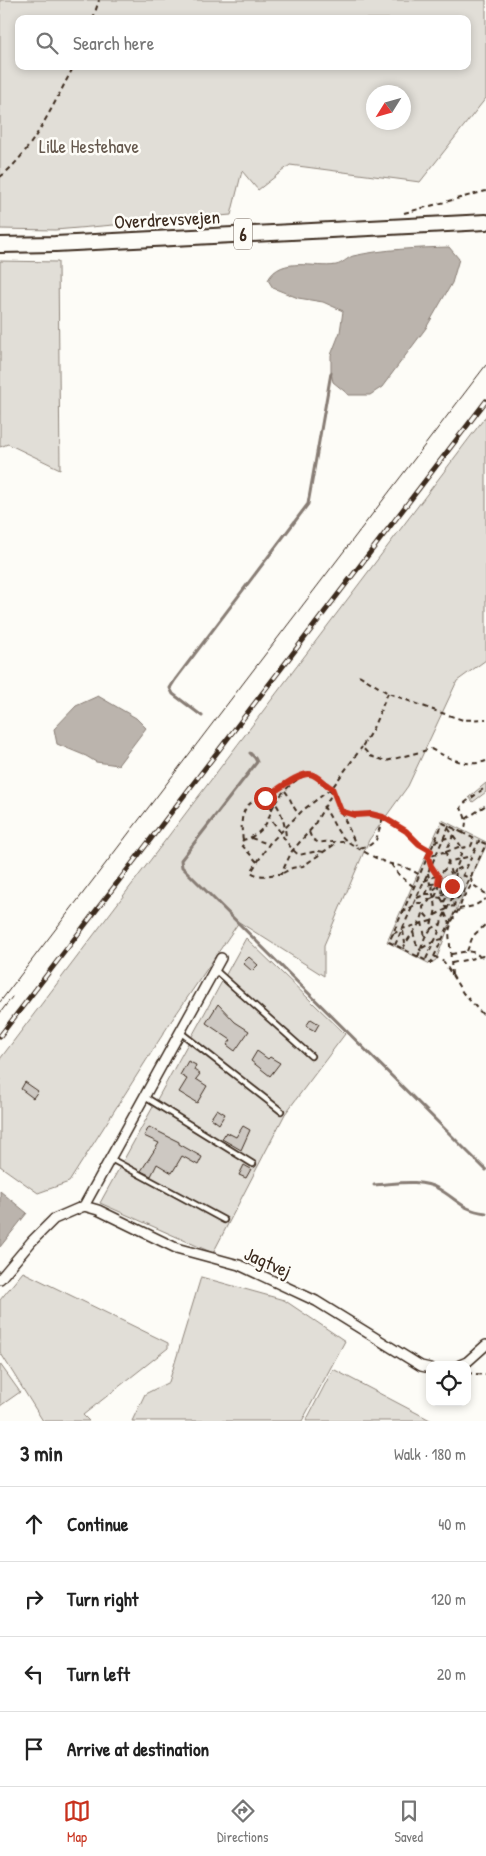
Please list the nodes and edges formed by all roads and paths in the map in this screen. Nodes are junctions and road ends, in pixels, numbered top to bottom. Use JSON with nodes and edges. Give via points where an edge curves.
{"nodes":[{"id":1,"x":99,"y":0,"type":"edge"},
{"id":2,"x":94,"y":15,"type":"edge"},
{"id":3,"x":72,"y":70,"type":"edge"},
{"id":4,"x":0,"y":177,"type":"edge"},
{"id":5,"x":486,"y":222,"type":"edge"},
{"id":6,"x":0,"y":245,"type":"edge"},
{"id":7,"x":359,"y":675,"type":"dead end"},
{"id":8,"x":388,"y":693,"type":"junction"},
{"id":9,"x":486,"y":719,"type":"edge"},
{"id":10,"x":362,"y":747,"type":"junction"},
{"id":11,"x":486,"y":761,"type":"edge"},
{"id":12,"x":296,"y":779,"type":"junction"},
{"id":13,"x":332,"y":788,"type":"junction"},
{"id":14,"x":486,"y":788,"type":"edge"},
{"id":15,"x":285,"y":791,"type":"junction"},
{"id":16,"x":265,"y":798,"type":"junction"},
{"id":17,"x":275,"y":803,"type":"junction"},
{"id":18,"x":486,"y":805,"type":"edge"},
{"id":19,"x":323,"y":806,"type":"junction"},
{"id":20,"x":272,"y":808,"type":"junction"},
{"id":21,"x":341,"y":811,"type":"junction"},
{"id":22,"x":299,"y":814,"type":"junction"},
{"id":23,"x":269,"y":817,"type":"junction"},
{"id":24,"x":383,"y":817,"type":"junction"},
{"id":25,"x":466,"y":818,"type":"junction"},
{"id":26,"x":286,"y":827,"type":"junction"},
{"id":27,"x":448,"y":827,"type":"junction"},
{"id":28,"x":456,"y":829,"type":"junction"},
{"id":29,"x":281,"y":832,"type":"junction"},
{"id":30,"x":309,"y":832,"type":"junction"},
{"id":31,"x":463,"y":833,"type":"junction"},
{"id":32,"x":453,"y":836,"type":"junction"},
{"id":33,"x":251,"y":838,"type":"junction"},
{"id":34,"x":286,"y":839,"type":"junction"},
{"id":35,"x":474,"y":839,"type":"junction"},
{"id":36,"x":243,"y":840,"type":"junction"},
{"id":37,"x":443,"y":840,"type":"junction"},
{"id":38,"x":347,"y":841,"type":"junction"},
{"id":39,"x":479,"y":841,"type":"junction"},
{"id":40,"x":319,"y":842,"type":"junction"},
{"id":41,"x":434,"y":842,"type":"junction"},
{"id":42,"x":269,"y":844,"type":"junction"},
{"id":43,"x":335,"y":844,"type":"junction"},
{"id":44,"x":486,"y":844,"type":"edge"},
{"id":45,"x":356,"y":845,"type":"junction"},
{"id":46,"x":440,"y":846,"type":"junction"},
{"id":47,"x":462,"y":847,"type":"junction"},
{"id":48,"x":360,"y":848,"type":"junction"},
{"id":49,"x":292,"y":851,"type":"junction"},
{"id":50,"x":318,"y":851,"type":"junction"},
{"id":51,"x":431,"y":851,"type":"junction"},
{"id":52,"x":324,"y":852,"type":"junction"},
{"id":53,"x":442,"y":852,"type":"junction"},
{"id":54,"x":446,"y":852,"type":"junction"},
{"id":55,"x":437,"y":853,"type":"junction"},
{"id":56,"x":471,"y":856,"type":"junction"},
{"id":57,"x":428,"y":857,"type":"junction"},
{"id":58,"x":447,"y":857,"type":"junction"},
{"id":59,"x":458,"y":860,"type":"junction"},
{"id":60,"x":256,"y":862,"type":"junction"},
{"id":61,"x":448,"y":862,"type":"junction"},
{"id":62,"x":391,"y":864,"type":"junction"},
{"id":63,"x":467,"y":865,"type":"junction"},
{"id":64,"x":431,"y":866,"type":"junction"},
{"id":65,"x":456,"y":870,"type":"junction"},
{"id":66,"x":428,"y":873,"type":"junction"},
{"id":67,"x":281,"y":874,"type":"junction"},
{"id":68,"x":420,"y":874,"type":"junction"},
{"id":69,"x":451,"y":874,"type":"junction"},
{"id":70,"x":463,"y":875,"type":"junction"},
{"id":71,"x":439,"y":876,"type":"junction"},
{"id":72,"x":470,"y":878,"type":"junction"},
{"id":73,"x":429,"y":879,"type":"junction"},
{"id":74,"x":446,"y":879,"type":"junction"},
{"id":75,"x":424,"y":881,"type":"junction"},
{"id":76,"x":455,"y":881,"type":"junction"},
{"id":77,"x":444,"y":883,"type":"junction"},
{"id":78,"x":431,"y":884,"type":"junction"},
{"id":79,"x":438,"y":884,"type":"junction"},
{"id":80,"x":472,"y":884,"type":"junction"},
{"id":81,"x":414,"y":887,"type":"junction"},
{"id":82,"x":456,"y":890,"type":"junction"},
{"id":83,"x":432,"y":891,"type":"junction"},
{"id":84,"x":449,"y":892,"type":"junction"},
{"id":85,"x":426,"y":894,"type":"junction"},
{"id":86,"x":486,"y":894,"type":"edge"},
{"id":87,"x":441,"y":896,"type":"junction"},
{"id":88,"x":435,"y":897,"type":"junction"},
{"id":89,"x":458,"y":897,"type":"junction"},
{"id":90,"x":417,"y":898,"type":"junction"},
{"id":91,"x":486,"y":899,"type":"edge"},
{"id":92,"x":427,"y":902,"type":"junction"},
{"id":93,"x":444,"y":902,"type":"junction"},
{"id":94,"x":406,"y":905,"type":"junction"},
{"id":95,"x":453,"y":906,"type":"junction"},
{"id":96,"x":412,"y":907,"type":"junction"},
{"id":97,"x":447,"y":908,"type":"junction"},
{"id":98,"x":459,"y":909,"type":"junction"},
{"id":99,"x":407,"y":910,"type":"junction"},
{"id":100,"x":402,"y":913,"type":"junction"},
{"id":101,"x":424,"y":913,"type":"junction"},
{"id":102,"x":445,"y":913,"type":"junction"},
{"id":103,"x":435,"y":915,"type":"junction"},
{"id":104,"x":408,"y":917,"type":"junction"},
{"id":105,"x":431,"y":921,"type":"junction"},
{"id":106,"x":422,"y":922,"type":"junction"},
{"id":107,"x":450,"y":922,"type":"junction"},
{"id":108,"x":441,"y":923,"type":"junction"},
{"id":109,"x":419,"y":924,"type":"junction"},
{"id":110,"x":486,"y":924,"type":"edge"},
{"id":111,"x":402,"y":929,"type":"junction"},
{"id":112,"x":431,"y":929,"type":"junction"},
{"id":113,"x":413,"y":932,"type":"junction"},
{"id":114,"x":392,"y":935,"type":"junction"},
{"id":115,"x":425,"y":937,"type":"junction"},
{"id":116,"x":442,"y":939,"type":"junction"},
{"id":117,"x":435,"y":941,"type":"junction"},
{"id":118,"x":405,"y":943,"type":"junction"},
{"id":119,"x":395,"y":945,"type":"junction"},
{"id":120,"x":403,"y":949,"type":"junction"},
{"id":121,"x":421,"y":949,"type":"junction"},
{"id":122,"x":468,"y":951,"type":"junction"},
{"id":123,"x":451,"y":954,"type":"junction"},
{"id":124,"x":434,"y":956,"type":"junction"},
{"id":125,"x":418,"y":957,"type":"junction"},
{"id":126,"x":480,"y":957,"type":"junction"},
{"id":127,"x":486,"y":957,"type":"edge"},
{"id":128,"x":221,"y":958,"type":"dead end"},
{"id":129,"x":425,"y":960,"type":"junction"},
{"id":130,"x":451,"y":963,"type":"junction"},
{"id":131,"x":215,"y":970,"type":"junction"},
{"id":132,"x":452,"y":975,"type":"junction"},
{"id":133,"x":486,"y":1018,"type":"edge"},
{"id":134,"x":180,"y":1032,"type":"junction"},
{"id":135,"x":311,"y":1056,"type":"dead end"},
{"id":136,"x":144,"y":1098,"type":"junction"},
{"id":137,"x":281,"y":1111,"type":"dead end"},
{"id":138,"x":111,"y":1159,"type":"junction"},
{"id":139,"x":253,"y":1164,"type":"dead end"},
{"id":140,"x":84,"y":1206,"type":"junction"},
{"id":141,"x":224,"y":1220,"type":"dead end"},
{"id":142,"x":0,"y":1279,"type":"edge"},
{"id":143,"x":486,"y":1345,"type":"edge"},
{"id":144,"x":468,"y":1361,"type":"edge"},
{"id":145,"x":426,"y":1367,"type":"edge"},
{"id":146,"x":471,"y":1373,"type":"edge"},
{"id":147,"x":486,"y":1375,"type":"edge"}],
"edges":[{"from":1,"to":2,"type":"path"},
{"from":3,"to":4,"type":"path","via":[[34,138]]},
{"from":5,"to":6,"type":"main road","name":"Overdrevsvejen","number":"6"},
{"from":7,"to":8,"type":"path"},
{"from":8,"to":9,"type":"path","via":[[463,720]]},
{"from":8,"to":10,"type":"path"},
{"from":10,"to":11,"type":"path","via":[[370,756],[386,761],[431,749],[464,764]]},
{"from":10,"to":13,"type":"path"},
{"from":12,"to":13,"type":"path","via":[[307,773]]},
{"from":12,"to":15,"type":"path"},
{"from":12,"to":16,"type":"path"},
{"from":13,"to":19,"type":"path"},
{"from":13,"to":21,"type":"path"},
{"from":13,"to":22,"type":"path"},
{"from":14,"to":25,"type":"path","via":[[463,804],[461,808]]},
{"from":15,"to":17,"type":"path"},
{"from":15,"to":22,"type":"path"},
{"from":16,"to":20,"type":"path"},
{"from":16,"to":36,"type":"path","via":[[255,800],[244,810]]},
{"from":17,"to":20,"type":"path"},
{"from":17,"to":26,"type":"path"},
{"from":18,"to":25,"type":"path"},
{"from":19,"to":30,"type":"path"},
{"from":19,"to":38,"type":"path"},
{"from":20,"to":23,"type":"path"},
{"from":21,"to":24,"type":"path"},
{"from":21,"to":45,"type":"path"},
{"from":22,"to":26,"type":"path"},
{"from":23,"to":29,"type":"path"},
{"from":23,"to":33,"type":"path","via":[[265,826]]},
{"from":24,"to":48,"type":"path","via":[[376,840]]},
{"from":24,"to":51,"type":"path"},
{"from":25,"to":31,"type":"path"},
{"from":26,"to":29,"type":"path"},
{"from":26,"to":34,"type":"path"},
{"from":27,"to":28,"type":"path"},
{"from":27,"to":32,"type":"path"},
{"from":27,"to":37,"type":"path"},
{"from":27,"to":41,"type":"path","via":[[443,823]]},
{"from":28,"to":31,"type":"path"},
{"from":28,"to":32,"type":"path"},
{"from":29,"to":34,"type":"path"},
{"from":29,"to":42,"type":"path"},
{"from":30,"to":40,"type":"path","via":[[312,839]]},
{"from":30,"to":49,"type":"path"},
{"from":31,"to":35,"type":"path"},
{"from":32,"to":37,"type":"path"},
{"from":32,"to":47,"type":"path"},
{"from":32,"to":54,"type":"path"},
{"from":33,"to":36,"type":"path"},
{"from":33,"to":42,"type":"path"},
{"from":34,"to":49,"type":"path"},
{"from":35,"to":39,"type":"path"},
{"from":35,"to":47,"type":"path","via":[[471,846]]},
{"from":36,"to":60,"type":"path","via":[[241,844]]},
{"from":37,"to":41,"type":"path"},
{"from":37,"to":46,"type":"path"},
{"from":38,"to":43,"type":"path"},
{"from":38,"to":45,"type":"path"},
{"from":39,"to":44,"type":"path"},
{"from":39,"to":56,"type":"path"},
{"from":40,"to":43,"type":"path"},
{"from":40,"to":50,"type":"path"},
{"from":41,"to":51,"type":"path"},
{"from":42,"to":60,"type":"path"},
{"from":43,"to":52,"type":"path"},
{"from":44,"to":72,"type":"path"},
{"from":45,"to":48,"type":"path"},
{"from":46,"to":53,"type":"path"},
{"from":46,"to":55,"type":"path"},
{"from":47,"to":54,"type":"path"},
{"from":47,"to":59,"type":"path","via":[[462,856]]},
{"from":48,"to":62,"type":"path"},
{"from":49,"to":50,"type":"path","via":[[299,856]]},
{"from":49,"to":67,"type":"path"},
{"from":50,"to":52,"type":"path"},
{"from":51,"to":57,"type":"path"},
{"from":52,"to":67,"type":"path","via":[[303,866]]},
{"from":53,"to":54,"type":"path"},
{"from":53,"to":55,"type":"path"},
{"from":53,"to":58,"type":"path"},
{"from":54,"to":58,"type":"path"},
{"from":55,"to":57,"type":"path"},
{"from":55,"to":64,"type":"path"},
{"from":56,"to":59,"type":"path"},
{"from":56,"to":63,"type":"path"},
{"from":57,"to":64,"type":"path"},
{"from":57,"to":68,"type":"path"},
{"from":58,"to":61,"type":"path"},
{"from":59,"to":61,"type":"path"},
{"from":59,"to":65,"type":"path"},
{"from":60,"to":67,"type":"path","via":[[251,872],[256,875]]},
{"from":61,"to":69,"type":"path"},
{"from":61,"to":71,"type":"path"},
{"from":62,"to":68,"type":"path"},
{"from":62,"to":81,"type":"path"},
{"from":63,"to":65,"type":"path"},
{"from":63,"to":70,"type":"path"},
{"from":64,"to":66,"type":"path"},
{"from":64,"to":71,"type":"path"},
{"from":65,"to":69,"type":"path"},
{"from":65,"to":76,"type":"path"},
{"from":66,"to":73,"type":"path"},
{"from":66,"to":75,"type":"path"},
{"from":68,"to":81,"type":"path"},
{"from":69,"to":74,"type":"path"},
{"from":70,"to":72,"type":"path"},
{"from":70,"to":76,"type":"path"},
{"from":70,"to":82,"type":"path"},
{"from":71,"to":73,"type":"path"},
{"from":71,"to":79,"type":"path"},
{"from":72,"to":80,"type":"path"},
{"from":72,"to":89,"type":"path"},
{"from":73,"to":75,"type":"path"},
{"from":73,"to":78,"type":"path"},
{"from":74,"to":77,"type":"path"},
{"from":74,"to":84,"type":"path"},
{"from":75,"to":90,"type":"path"},
{"from":76,"to":84,"type":"path"},
{"from":77,"to":79,"type":"path"},
{"from":77,"to":87,"type":"path"},
{"from":78,"to":79,"type":"path"},
{"from":78,"to":83,"type":"path"},
{"from":78,"to":85,"type":"path"},
{"from":79,"to":83,"type":"path"},
{"from":79,"to":88,"type":"path"},
{"from":80,"to":86,"type":"path"},
{"from":80,"to":98,"type":"path"},
{"from":81,"to":94,"type":"path"},
{"from":82,"to":84,"type":"path"},
{"from":82,"to":89,"type":"path"},
{"from":82,"to":97,"type":"path"},
{"from":83,"to":85,"type":"path"},
{"from":83,"to":88,"type":"path"},
{"from":84,"to":87,"type":"path"},
{"from":84,"to":93,"type":"path"},
{"from":85,"to":90,"type":"path"},
{"from":85,"to":92,"type":"path"},
{"from":87,"to":88,"type":"path"},
{"from":87,"to":93,"type":"path"},
{"from":88,"to":92,"type":"path"},
{"from":88,"to":103,"type":"path"},
{"from":89,"to":95,"type":"path"},
{"from":90,"to":96,"type":"path"},
{"from":91,"to":98,"type":"path"},
{"from":92,"to":96,"type":"path"},
{"from":92,"to":101,"type":"path","via":[[423,907]]},
{"from":93,"to":97,"type":"path"},
{"from":94,"to":99,"type":"path"},
{"from":94,"to":100,"type":"path"},
{"from":95,"to":97,"type":"path"},
{"from":95,"to":107,"type":"path"},
{"from":96,"to":99,"type":"path"},
{"from":96,"to":104,"type":"path"},
{"from":97,"to":102,"type":"path"},
{"from":97,"to":103,"type":"path"},
{"from":98,"to":123,"type":"path","via":[[449,931]]},
{"from":99,"to":100,"type":"path"},
{"from":99,"to":104,"type":"path"},
{"from":100,"to":114,"type":"path"},
{"from":101,"to":105,"type":"path"},
{"from":101,"to":106,"type":"path"},
{"from":102,"to":107,"type":"path"},
{"from":102,"to":108,"type":"path"},
{"from":103,"to":105,"type":"path"},
{"from":104,"to":111,"type":"path"},
{"from":105,"to":106,"type":"path"},
{"from":105,"to":112,"type":"path"},
{"from":106,"to":109,"type":"path"},
{"from":106,"to":115,"type":"path"},
{"from":107,"to":116,"type":"path"},
{"from":108,"to":112,"type":"path"},
{"from":108,"to":117,"type":"path"},
{"from":109,"to":111,"type":"path"},
{"from":109,"to":113,"type":"path"},
{"from":110,"to":122,"type":"path","via":[[473,936]]},
{"from":111,"to":114,"type":"path"},
{"from":111,"to":118,"type":"path"},
{"from":111,"to":119,"type":"path"},
{"from":112,"to":115,"type":"path"},
{"from":113,"to":118,"type":"path"},
{"from":113,"to":121,"type":"path"},
{"from":114,"to":119,"type":"path","via":[[389,942]]},
{"from":115,"to":121,"type":"path"},
{"from":116,"to":117,"type":"path"},
{"from":116,"to":124,"type":"path"},
{"from":117,"to":121,"type":"path"},
{"from":117,"to":129,"type":"path"},
{"from":118,"to":120,"type":"path"},
{"from":119,"to":120,"type":"path"},
{"from":120,"to":125,"type":"path"},
{"from":121,"to":125,"type":"path"},
{"from":122,"to":123,"type":"path"},
{"from":122,"to":126,"type":"path"},
{"from":123,"to":130,"type":"path"},
{"from":124,"to":129,"type":"path","via":[[431,962]]},
{"from":124,"to":132,"type":"path","via":[[444,962]]},
{"from":125,"to":129,"type":"path"},
{"from":126,"to":127,"type":"path"},
{"from":126,"to":130,"type":"path"},
{"from":128,"to":131,"type":"street"},
{"from":130,"to":132,"type":"path"},
{"from":131,"to":134,"type":"street"},
{"from":131,"to":135,"type":"lane"},
{"from":132,"to":133,"type":"path","via":[[463,993]]},
{"from":134,"to":136,"type":"street"},
{"from":134,"to":137,"type":"lane"},
{"from":136,"to":138,"type":"street"},
{"from":136,"to":139,"type":"lane"},
{"from":138,"to":140,"type":"street"},
{"from":138,"to":141,"type":"lane"},
{"from":140,"to":142,"type":"street","via":[[54,1219]]},
{"from":140,"to":145,"type":"street","name":"Jagtvej","via":[[176,1248],[239,1265],[316,1301]]},
{"from":143,"to":144,"type":"street"},
{"from":146,"to":147,"type":"path"}]}
